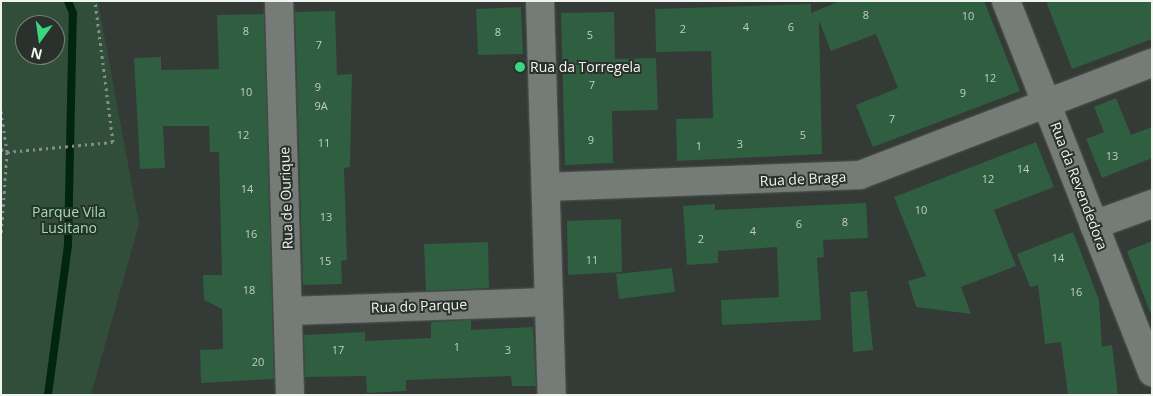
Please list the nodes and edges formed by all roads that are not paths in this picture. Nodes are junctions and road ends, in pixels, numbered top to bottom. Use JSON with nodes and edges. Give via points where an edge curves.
{"nodes":[{"id":1,"x":279,"y":1,"type":"edge"},
{"id":2,"x":540,"y":1,"type":"edge"},
{"id":3,"x":1006,"y":1,"type":"edge"},
{"id":4,"x":1152,"y":63,"type":"edge"},
{"id":5,"x":1048,"y":104,"type":"junction"},
{"id":6,"x":546,"y":187,"type":"junction"},
{"id":7,"x":1152,"y":204,"type":"edge"},
{"id":8,"x":1094,"y":225,"type":"junction"},
{"id":9,"x":548,"y":302,"type":"junction"},
{"id":10,"x":290,"y":311,"type":"junction"},
{"id":11,"x":1152,"y":372,"type":"edge"},
{"id":12,"x":290,"y":395,"type":"edge"},
{"id":13,"x":552,"y":395,"type":"edge"}],
"edges":[{"from":1,"to":10,"type":"street","name":"Rua de Ourique"},
{"from":2,"to":6,"type":"street"},
{"from":3,"to":5,"type":"street","name":"Rua da Revendedora"},
{"from":4,"to":5,"type":"street","name":"Rua de Braga"},
{"from":5,"to":6,"type":"street","name":"Rua de Braga","via":[[860,175]]},
{"from":5,"to":8,"type":"street","name":"Rua da Revendedora"},
{"from":6,"to":9,"type":"street"},
{"from":7,"to":8,"type":"street"},
{"from":8,"to":11,"type":"street","name":"Rua da Revendedora"},
{"from":9,"to":10,"type":"street","name":"Rua do Parque"},
{"from":9,"to":13,"type":"street"},
{"from":10,"to":12,"type":"street","name":"Rua de Ourique"}]}
